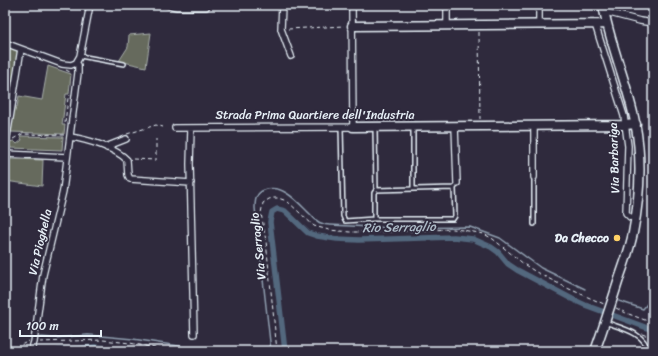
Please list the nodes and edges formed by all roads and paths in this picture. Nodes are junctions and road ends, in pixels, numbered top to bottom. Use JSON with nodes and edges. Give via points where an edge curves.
{"nodes":[{"id":1,"x":90,"y":5,"type":"edge"},
{"id":2,"x":168,"y":5,"type":"edge"},
{"id":3,"x":282,"y":5,"type":"edge"},
{"id":4,"x":352,"y":5,"type":"edge"},
{"id":5,"x":447,"y":5,"type":"edge"},
{"id":6,"x":539,"y":5,"type":"edge"},
{"id":7,"x":206,"y":7,"type":"dead end"},
{"id":8,"x":603,"y":9,"type":"edge"},
{"id":9,"x":653,"y":23,"type":"edge"},
{"id":10,"x":539,"y":24,"type":"junction"},
{"id":11,"x":595,"y":24,"type":"junction"},
{"id":12,"x":607,"y":24,"type":"junction"},
{"id":13,"x":479,"y":25,"type":"junction"},
{"id":14,"x":352,"y":26,"type":"junction"},
{"id":15,"x":447,"y":26,"type":"junction"},
{"id":16,"x":281,"y":29,"type":"junction"},
{"id":17,"x":5,"y":44,"type":"edge"},
{"id":18,"x":21,"y":49,"type":"junction"},
{"id":19,"x":80,"y":56,"type":"junction"},
{"id":20,"x":291,"y":56,"type":"dead end"},
{"id":21,"x":76,"y":63,"type":"junction"},
{"id":22,"x":124,"y":64,"type":"dead end"},
{"id":23,"x":64,"y":70,"type":"dead end"},
{"id":24,"x":73,"y":75,"type":"dead end"},
{"id":25,"x":71,"y":94,"type":"dead end"},
{"id":26,"x":636,"y":124,"type":"junction"},
{"id":27,"x":534,"y":125,"type":"junction"},
{"id":28,"x":625,"y":125,"type":"junction"},
{"id":29,"x":67,"y":126,"type":"dead end"},
{"id":30,"x":413,"y":126,"type":"junction"},
{"id":31,"x":455,"y":126,"type":"junction"},
{"id":32,"x":480,"y":126,"type":"junction"},
{"id":33,"x":163,"y":127,"type":"dead end"},
{"id":34,"x":341,"y":127,"type":"junction"},
{"id":35,"x":353,"y":127,"type":"junction"},
{"id":36,"x":375,"y":127,"type":"junction"},
{"id":37,"x":175,"y":128,"type":"dead end"},
{"id":38,"x":191,"y":128,"type":"junction"},
{"id":39,"x":66,"y":131,"type":"dead end"},
{"id":40,"x":126,"y":136,"type":"joint"},
{"id":41,"x":70,"y":137,"type":"junction"},
{"id":42,"x":156,"y":139,"type":"dead end"},
{"id":43,"x":11,"y":140,"type":"dead end"},
{"id":44,"x":107,"y":148,"type":"junction"},
{"id":45,"x":5,"y":149,"type":"edge"},
{"id":46,"x":5,"y":154,"type":"edge"},
{"id":47,"x":68,"y":157,"type":"junction"},
{"id":48,"x":127,"y":160,"type":"junction"},
{"id":49,"x":534,"y":177,"type":"joint"},
{"id":50,"x":191,"y":183,"type":"junction"},
{"id":51,"x":455,"y":186,"type":"junction"},
{"id":52,"x":413,"y":189,"type":"junction"},
{"id":53,"x":376,"y":190,"type":"junction"},
{"id":54,"x":636,"y":218,"type":"junction"},
{"id":55,"x":374,"y":219,"type":"junction"},
{"id":56,"x":534,"y":224,"type":"dead end"},
{"id":57,"x":610,"y":306,"type":"junction"},
{"id":58,"x":605,"y":322,"type":"junction"},
{"id":59,"x":653,"y":323,"type":"edge"},
{"id":60,"x":194,"y":334,"type":"dead end"},
{"id":61,"x":31,"y":341,"type":"junction"},
{"id":62,"x":9,"y":351,"type":"edge"},
{"id":63,"x":31,"y":351,"type":"edge"},
{"id":64,"x":170,"y":351,"type":"edge"},
{"id":65,"x":277,"y":351,"type":"edge"},
{"id":66,"x":595,"y":351,"type":"edge"},
{"id":67,"x":648,"y":351,"type":"edge"}],
"edges":[{"from":1,"to":19,"type":"street"},
{"from":2,"to":7,"type":"street"},
{"from":3,"to":16,"type":"street"},
{"from":4,"to":14,"type":"street"},
{"from":5,"to":15,"type":"street"},
{"from":6,"to":10,"type":"street"},
{"from":8,"to":9,"type":"street","via":[[606,12]]},
{"from":8,"to":12,"type":"street","name":"Via Barbariga"},
{"from":10,"to":11,"type":"street"},
{"from":10,"to":13,"type":"street"},
{"from":11,"to":12,"type":"street"},
{"from":11,"to":28,"type":"street","name":"Via Barbariga"},
{"from":12,"to":26,"type":"street","name":"Via Barbariga"},
{"from":13,"to":15,"type":"street"},
{"from":13,"to":32,"type":"path"},
{"from":14,"to":15,"type":"street"},
{"from":14,"to":16,"type":"path"},
{"from":14,"to":35,"type":"street"},
{"from":16,"to":20,"type":"street"},
{"from":17,"to":18,"type":"street"},
{"from":18,"to":21,"type":"street","via":[[66,65]]},
{"from":18,"to":45,"type":"street"},
{"from":19,"to":21,"type":"street"},
{"from":19,"to":22,"type":"lane"},
{"from":21,"to":41,"type":"street","name":"Via Pioghella","via":[[78,73]]},
{"from":23,"to":24,"type":"path"},
{"from":25,"to":29,"type":"path","via":[[68,98],[65,122]]},
{"from":26,"to":28,"type":"street","name":"Strada Prima Quartiere dell'Industria"},
{"from":26,"to":54,"type":"street","name":"Via Barbariga","via":[[639,165]]},
{"from":27,"to":28,"type":"street","name":"Strada Prima Quartiere dell'Industria"},
{"from":27,"to":32,"type":"street","name":"Strada Prima Quartiere dell'Industria"},
{"from":27,"to":49,"type":"street"},
{"from":28,"to":54,"type":"street","name":"Via Barbariga","via":[[628,146],[626,213]]},
{"from":30,"to":31,"type":"street","name":"Strada Prima Quartiere dell'Industria"},
{"from":30,"to":36,"type":"street","name":"Strada Prima Quartiere dell'Industria"},
{"from":30,"to":52,"type":"lane"},
{"from":31,"to":32,"type":"street","name":"Strada Prima Quartiere dell'Industria"},
{"from":31,"to":51,"type":"street"},
{"from":33,"to":40,"type":"path","via":[[156,125]]},
{"from":34,"to":35,"type":"street","name":"Strada Prima Quartiere dell'Industria"},
{"from":34,"to":38,"type":"street","name":"Strada Prima Quartiere dell'Industria"},
{"from":34,"to":55,"type":"lane","via":[[343,216],[345,221]]},
{"from":35,"to":36,"type":"street","name":"Strada Prima Quartiere dell'Industria"},
{"from":36,"to":53,"type":"lane"},
{"from":37,"to":38,"type":"street","name":"Strada Prima Quartiere dell'Industria"},
{"from":38,"to":50,"type":"street"},
{"from":39,"to":43,"type":"path","via":[[66,136],[22,134]]},
{"from":40,"to":44,"type":"street"},
{"from":41,"to":44,"type":"street"},
{"from":41,"to":47,"type":"street","name":"Via Pioghella"},
{"from":42,"to":48,"type":"path","via":[[156,160]]},
{"from":44,"to":48,"type":"street"},
{"from":46,"to":47,"type":"street"},
{"from":47,"to":61,"type":"street","name":"Via Pioghella","via":[[62,200],[43,275]]},
{"from":48,"to":50,"type":"street","via":[[130,179]]},
{"from":49,"to":56,"type":"lane"},
{"from":50,"to":60,"type":"street"},
{"from":51,"to":52,"type":"lane"},
{"from":51,"to":55,"type":"lane","via":[[453,219]]},
{"from":52,"to":53,"type":"lane"},
{"from":53,"to":55,"type":"lane"},
{"from":54,"to":57,"type":"street","name":"Via Barbariga"},
{"from":57,"to":58,"type":"street","name":"Via Barbariga"},
{"from":57,"to":59,"type":"path","name":"Via Serraglio"},
{"from":57,"to":65,"type":"path","name":"Via Serraglio","via":[[536,272],[484,234],[463,230],[329,230],[314,226],[287,200],[273,198],[265,201],[261,210]]},
{"from":58,"to":66,"type":"street","name":"Via Barbariga"},
{"from":58,"to":67,"type":"lane","via":[[644,340]]},
{"from":61,"to":62,"type":"path"},
{"from":61,"to":63,"type":"street","name":"Via Pioghella"},
{"from":61,"to":64,"type":"path","via":[[48,343],[103,340]]}]}
